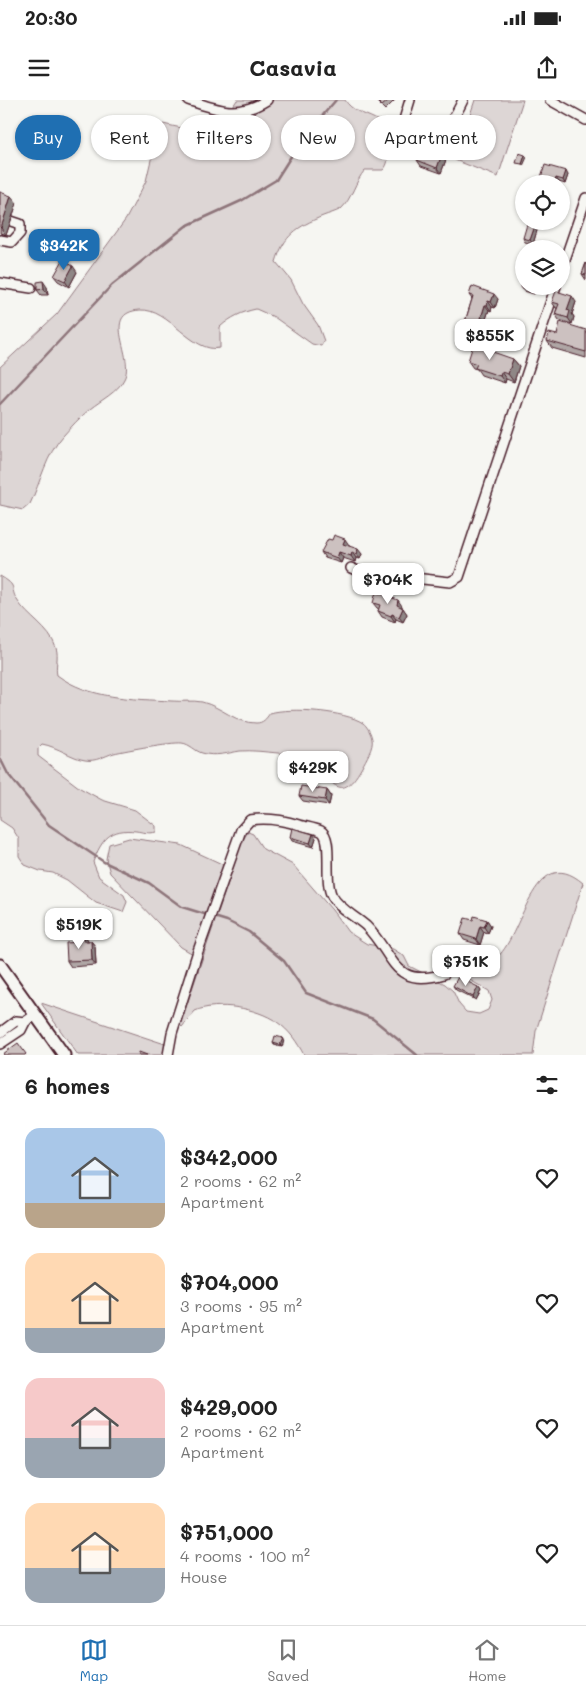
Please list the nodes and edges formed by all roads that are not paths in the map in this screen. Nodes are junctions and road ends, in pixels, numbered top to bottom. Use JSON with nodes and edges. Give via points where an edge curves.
{"nodes":[{"id":1,"x":188,"y":100,"type":"edge"},
{"id":2,"x":266,"y":100,"type":"edge"},
{"id":3,"x":410,"y":100,"type":"edge"},
{"id":4,"x":463,"y":100,"type":"edge"},
{"id":5,"x":550,"y":100,"type":"edge"},
{"id":6,"x":586,"y":120,"type":"edge"},
{"id":7,"x":586,"y":198,"type":"edge"},
{"id":8,"x":11,"y":221,"type":"dead end"},
{"id":9,"x":0,"y":240,"type":"edge"},
{"id":10,"x":570,"y":245,"type":"edge"},
{"id":11,"x":0,"y":283,"type":"edge"},
{"id":12,"x":32,"y":288,"type":"dead end"},
{"id":13,"x":553,"y":295,"type":"edge"},
{"id":14,"x":351,"y":568,"type":"dead end"},
{"id":15,"x":0,"y":965,"type":"edge"},
{"id":16,"x":449,"y":966,"type":"dead end"},
{"id":17,"x":35,"y":1015,"type":"junction"},
{"id":18,"x":25,"y":1022,"type":"junction"},
{"id":19,"x":0,"y":1033,"type":"edge"},
{"id":20,"x":0,"y":1044,"type":"edge"},
{"id":21,"x":64,"y":1055,"type":"edge"},
{"id":22,"x":168,"y":1055,"type":"edge"}],
"edges":[{"from":1,"to":2,"type":"street","via":[[235,112]]},
{"from":3,"to":4,"type":"street","via":[[403,123],[410,131],[426,139],[435,137],[447,127]]},
{"from":5,"to":6,"type":"street"},
{"from":7,"to":10,"type":"street"},
{"from":8,"to":9,"type":"street","via":[[20,224],[20,233],[12,242]]},
{"from":11,"to":12,"type":"street"},
{"from":13,"to":14,"type":"street","via":[[459,577],[450,582],[396,573],[367,574]]},
{"from":15,"to":17,"type":"main road"},
{"from":16,"to":22,"type":"street","via":[[444,974],[424,980],[412,977],[391,960],[366,927],[334,900],[328,883],[327,838],[322,832],[279,819],[250,820],[241,830],[201,943]]},
{"from":17,"to":18,"type":"street"},
{"from":17,"to":21,"type":"main road"},
{"from":18,"to":19,"type":"street","via":[[16,1022]]},
{"from":18,"to":20,"type":"street","via":[[21,1030]]}]}
